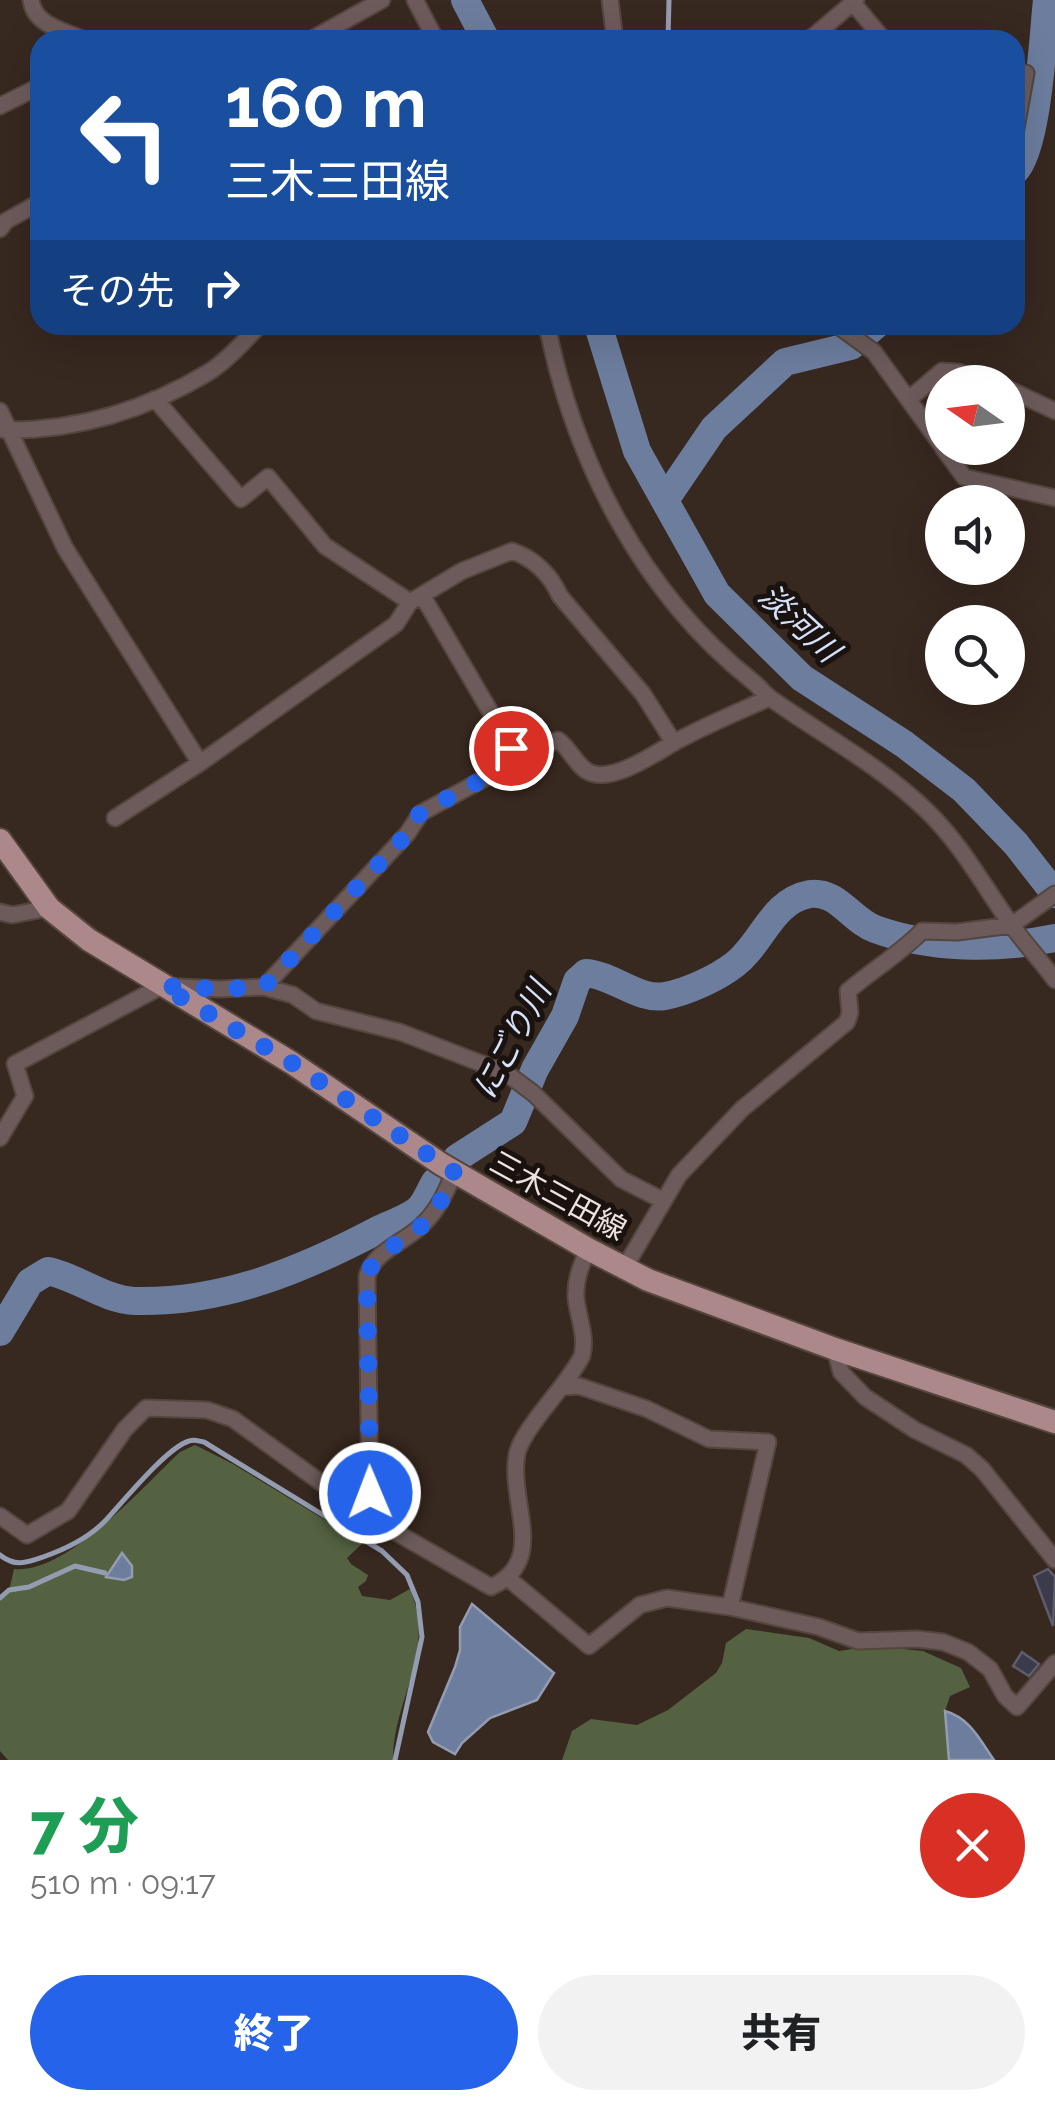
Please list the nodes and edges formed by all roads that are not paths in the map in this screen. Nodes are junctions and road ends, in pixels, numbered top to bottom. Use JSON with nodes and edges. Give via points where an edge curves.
{"nodes":[{"id":1,"x":32,"y":0,"type":"edge"},
{"id":2,"x":382,"y":0,"type":"edge"},
{"id":3,"x":414,"y":0,"type":"edge"},
{"id":4,"x":610,"y":0,"type":"edge"},
{"id":5,"x":854,"y":1,"type":"edge"},
{"id":6,"x":62,"y":30,"type":"edge"},
{"id":7,"x":328,"y":30,"type":"edge"},
{"id":8,"x":430,"y":30,"type":"edge"},
{"id":9,"x":614,"y":30,"type":"edge"},
{"id":10,"x":821,"y":30,"type":"edge"},
{"id":11,"x":876,"y":30,"type":"edge"},
{"id":12,"x":30,"y":91,"type":"edge"},
{"id":13,"x":0,"y":106,"type":"edge"},
{"id":14,"x":30,"y":208,"type":"edge"},
{"id":15,"x":0,"y":229,"type":"edge"},
{"id":16,"x":249,"y":335,"type":"edge"},
{"id":17,"x":550,"y":335,"type":"edge"},
{"id":18,"x":856,"y":335,"type":"edge"},
{"id":19,"x":925,"y":385,"type":"edge"},
{"id":20,"x":1025,"y":397,"type":"edge"},
{"id":21,"x":909,"y":399,"type":"junction"},
{"id":22,"x":155,"y":400,"type":"junction"},
{"id":23,"x":1055,"y":410,"type":"edge"},
{"id":24,"x":0,"y":411,"type":"edge"},
{"id":25,"x":925,"y":422,"type":"edge"},
{"id":26,"x":4,"y":430,"type":"edge"},
{"id":27,"x":956,"y":465,"type":"edge"},
{"id":28,"x":1055,"y":498,"type":"edge"},
{"id":29,"x":416,"y":598,"type":"junction"},
{"id":30,"x":769,"y":698,"type":"junction"},
{"id":31,"x":674,"y":742,"type":"junction"},
{"id":32,"x":510,"y":760,"type":"junction"},
{"id":33,"x":200,"y":762,"type":"junction"},
{"id":34,"x":115,"y":818,"type":"dead end"},
{"id":35,"x":0,"y":840,"type":"edge"},
{"id":36,"x":1055,"y":894,"type":"edge"},
{"id":37,"x":49,"y":908,"type":"junction"},
{"id":38,"x":0,"y":912,"type":"edge"},
{"id":39,"x":1012,"y":925,"type":"junction"},
{"id":40,"x":1055,"y":980,"type":"edge"},
{"id":41,"x":162,"y":986,"type":"junction"},
{"id":42,"x":264,"y":987,"type":"junction"},
{"id":43,"x":0,"y":1138,"type":"edge"},
{"id":44,"x":454,"y":1172,"type":"junction"},
{"id":45,"x":662,"y":1200,"type":"junction"},
{"id":46,"x":588,"y":1249,"type":"junction"},
{"id":47,"x":625,"y":1268,"type":"junction"},
{"id":48,"x":836,"y":1349,"type":"junction"},
{"id":49,"x":563,"y":1387,"type":"junction"},
{"id":50,"x":1055,"y":1422,"type":"edge"},
{"id":51,"x":366,"y":1514,"type":"junction"},
{"id":52,"x":0,"y":1516,"type":"edge"},
{"id":53,"x":1055,"y":1560,"type":"edge"},
{"id":54,"x":509,"y":1579,"type":"junction"},
{"id":55,"x":730,"y":1607,"type":"junction"},
{"id":56,"x":1055,"y":1663,"type":"edge"}],
"edges":[{"from":1,"to":6,"type":"street","via":[[33,13]]},
{"from":2,"to":7,"type":"street"},
{"from":3,"to":8,"type":"street"},
{"from":4,"to":9,"type":"street"},
{"from":5,"to":10,"type":"street"},
{"from":5,"to":11,"type":"street"},
{"from":12,"to":13,"type":"street"},
{"from":14,"to":15,"type":"street"},
{"from":16,"to":22,"type":"street","via":[[211,370]]},
{"from":17,"to":30,"type":"street","via":[[573,423],[616,518],[677,608]]},
{"from":18,"to":21,"type":"street"},
{"from":19,"to":21,"type":"street"},
{"from":20,"to":23,"type":"street"},
{"from":21,"to":25,"type":"street"},
{"from":22,"to":26,"type":"street","via":[[95,420]]},
{"from":22,"to":29,"type":"street","via":[[241,498],[268,478],[325,546]]},
{"from":24,"to":26,"type":"street"},
{"from":26,"to":33,"type":"street","via":[[65,548]]},
{"from":27,"to":28,"type":"street","via":[[964,476]]},
{"from":29,"to":31,"type":"street","via":[[512,551],[528,556],[552,578]]},
{"from":29,"to":32,"type":"street","via":[[511,748]]},
{"from":29,"to":33,"type":"street","via":[[396,624]]},
{"from":30,"to":31,"type":"street"},
{"from":30,"to":39,"type":"street","via":[[924,808],[956,840]]},
{"from":31,"to":32,"type":"street","via":[[656,756],[605,774],[585,770],[558,740]]},
{"from":32,"to":42,"type":"street","via":[[420,813]]},
{"from":33,"to":34,"type":"street"},
{"from":35,"to":37,"type":"main road","name":"三木三田線"},
{"from":36,"to":39,"type":"street"},
{"from":37,"to":38,"type":"street"},
{"from":37,"to":41,"type":"main road","name":"三木三田線"},
{"from":39,"to":40,"type":"street"},
{"from":39,"to":45,"type":"street","via":[[922,931],[880,963],[848,991],[847,1022],[742,1109]]},
{"from":41,"to":42,"type":"street"},
{"from":41,"to":43,"type":"street","via":[[15,1064],[25,1096]]},
{"from":41,"to":44,"type":"main road","name":"三木三田線"},
{"from":42,"to":45,"type":"street","via":[[316,1011],[400,1032],[506,1073],[620,1179]]},
{"from":44,"to":46,"type":"main road","name":"三木三田線"},
{"from":44,"to":51,"type":"street","via":[[422,1226],[372,1262],[367,1276]]},
{"from":45,"to":47,"type":"street"},
{"from":46,"to":47,"type":"main road","name":"三木三田線"},
{"from":46,"to":49,"type":"street","via":[[576,1276],[585,1343]]},
{"from":47,"to":48,"type":"main road","name":"三木三田線"},
{"from":48,"to":50,"type":"main road","name":"三木三田線"},
{"from":48,"to":53,"type":"street","via":[[841,1372],[866,1397],[982,1469]]},
{"from":49,"to":54,"type":"street","via":[[517,1454],[525,1544]]},
{"from":49,"to":55,"type":"street","via":[[579,1386],[646,1409],[709,1440],[768,1442]]},
{"from":51,"to":52,"type":"street","via":[[233,1420],[208,1410],[146,1408],[68,1512],[26,1535]]},
{"from":51,"to":54,"type":"street","via":[[473,1580],[491,1588]]},
{"from":54,"to":55,"type":"street","via":[[589,1646],[640,1605],[667,1598]]},
{"from":55,"to":56,"type":"street","via":[[858,1641],[943,1642],[990,1669],[1017,1707]]}]}
